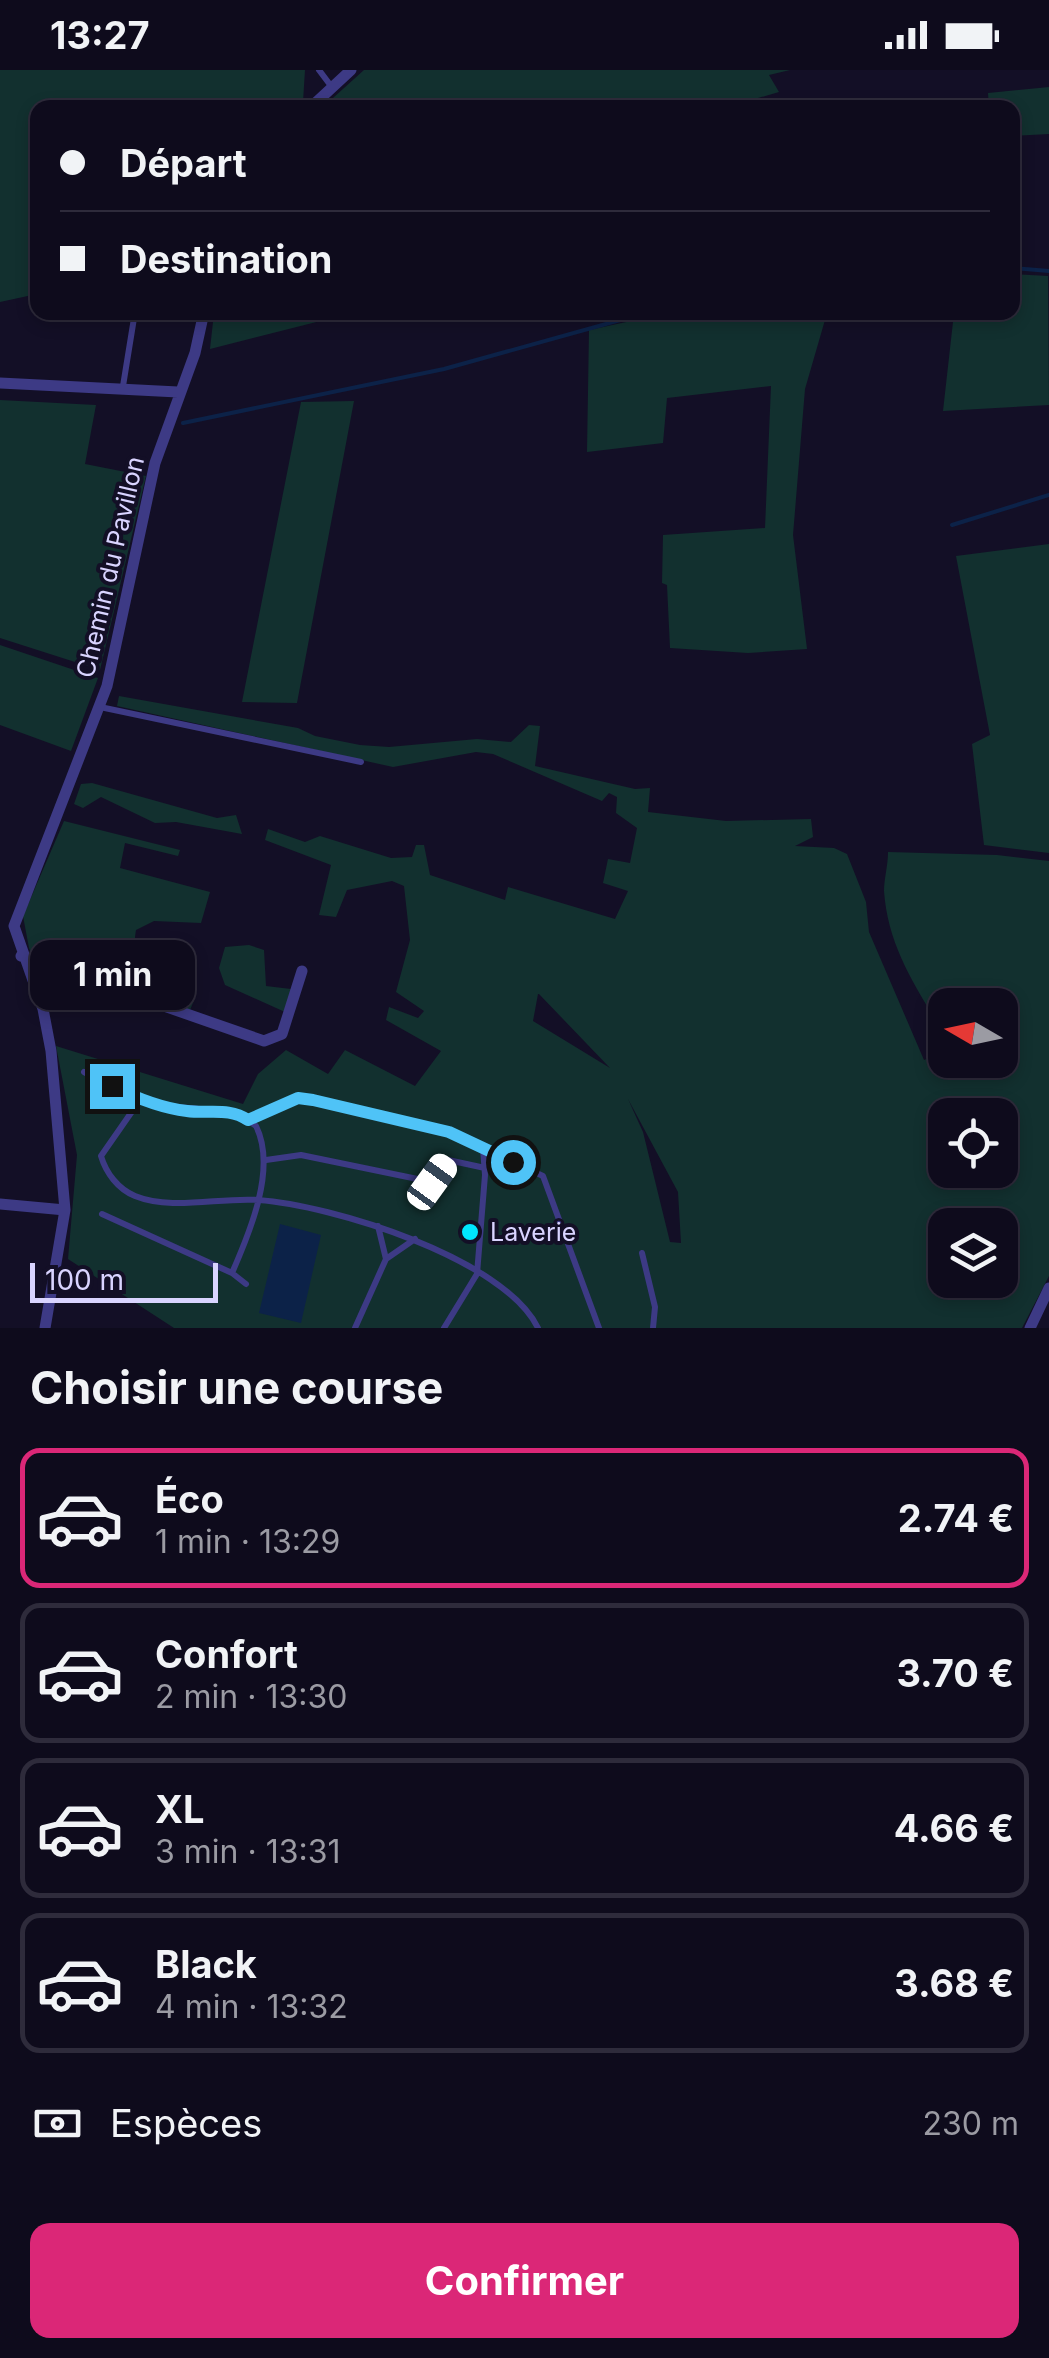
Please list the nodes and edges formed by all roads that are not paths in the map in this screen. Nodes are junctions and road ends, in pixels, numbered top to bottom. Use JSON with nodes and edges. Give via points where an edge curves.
{"nodes":[{"id":1,"x":319,"y":70,"type":"edge"},
{"id":2,"x":351,"y":70,"type":"edge"},
{"id":3,"x":332,"y":87,"type":"junction"},
{"id":4,"x":318,"y":100,"type":"edge"},
{"id":5,"x":134,"y":320,"type":"edge"},
{"id":6,"x":202,"y":320,"type":"edge"},
{"id":7,"x":0,"y":383,"type":"edge"},
{"id":8,"x":123,"y":386,"type":"junction"},
{"id":9,"x":178,"y":392,"type":"junction"},
{"id":10,"x":100,"y":707,"type":"junction"},
{"id":11,"x":361,"y":762,"type":"dead end"},
{"id":12,"x":21,"y":956,"type":"junction"},
{"id":13,"x":302,"y":972,"type":"dead end"},
{"id":14,"x":84,"y":1072,"type":"dead end"},
{"id":15,"x":140,"y":1100,"type":"junction"},
{"id":16,"x":248,"y":1120,"type":"junction"},
{"id":17,"x":483,"y":1148,"type":"junction"},
{"id":18,"x":266,"y":1160,"type":"junction"},
{"id":19,"x":485,"y":1168,"type":"junction"},
{"id":20,"x":255,"y":1200,"type":"junction"},
{"id":21,"x":0,"y":1204,"type":"edge"},
{"id":22,"x":65,"y":1210,"type":"junction"},
{"id":23,"x":102,"y":1214,"type":"dead end"},
{"id":24,"x":378,"y":1226,"type":"junction"},
{"id":25,"x":416,"y":1239,"type":"junction"},
{"id":26,"x":642,"y":1253,"type":"dead end"},
{"id":27,"x":386,"y":1258,"type":"junction"},
{"id":28,"x":232,"y":1273,"type":"junction"},
{"id":29,"x":476,"y":1274,"type":"junction"},
{"id":30,"x":246,"y":1284,"type":"dead end"},
{"id":31,"x":1049,"y":1288,"type":"edge"},
{"id":32,"x":47,"y":1327,"type":"edge"},
{"id":33,"x":355,"y":1328,"type":"edge"},
{"id":34,"x":444,"y":1328,"type":"edge"},
{"id":35,"x":538,"y":1328,"type":"edge"},
{"id":36,"x":599,"y":1328,"type":"edge"},
{"id":37,"x":653,"y":1328,"type":"edge"},
{"id":38,"x":1030,"y":1328,"type":"edge"}],
"edges":[{"from":1,"to":3,"type":"lane"},
{"from":2,"to":3,"type":"street"},
{"from":3,"to":4,"type":"street"},
{"from":5,"to":8,"type":"lane"},
{"from":6,"to":9,"type":"street","name":"Chemin du Pavillon"},
{"from":7,"to":8,"type":"street"},
{"from":8,"to":9,"type":"street"},
{"from":9,"to":10,"type":"street","name":"Chemin du Pavillon"},
{"from":10,"to":11,"type":"lane"},
{"from":10,"to":12,"type":"street","name":"Chemin du Pavillon","via":[[19,904],[14,926]]},
{"from":12,"to":13,"type":"street","via":[[264,1041],[282,1034]]},
{"from":12,"to":22,"type":"street","name":"Chemin du Pavillon","via":[[43,1009],[51,1051]]},
{"from":14,"to":15,"type":"lane"},
{"from":15,"to":16,"type":"lane","via":[[189,1112],[229,1111]]},
{"from":15,"to":20,"type":"lane","via":[[101,1156],[124,1190],[150,1200]]},
{"from":16,"to":17,"type":"lane","via":[[298,1098],[449,1132]]},
{"from":16,"to":18,"type":"lane","via":[[264,1142]]},
{"from":17,"to":19,"type":"lane"},
{"from":17,"to":36,"type":"lane","via":[[544,1176]]},
{"from":18,"to":19,"type":"lane","via":[[301,1155],[432,1182],[448,1160]]},
{"from":18,"to":20,"type":"lane"},
{"from":19,"to":29,"type":"lane"},
{"from":20,"to":24,"type":"lane"},
{"from":20,"to":28,"type":"lane"},
{"from":21,"to":22,"type":"street"},
{"from":22,"to":32,"type":"street","name":"Chemin du Pavillon"},
{"from":23,"to":28,"type":"lane"},
{"from":24,"to":25,"type":"lane"},
{"from":24,"to":27,"type":"lane"},
{"from":25,"to":27,"type":"lane"},
{"from":25,"to":29,"type":"lane"},
{"from":26,"to":37,"type":"lane","via":[[655,1307]]},
{"from":27,"to":33,"type":"lane"},
{"from":28,"to":30,"type":"lane"},
{"from":29,"to":34,"type":"lane"},
{"from":29,"to":35,"type":"lane","via":[[511,1297]]},
{"from":31,"to":38,"type":"street"}]}
